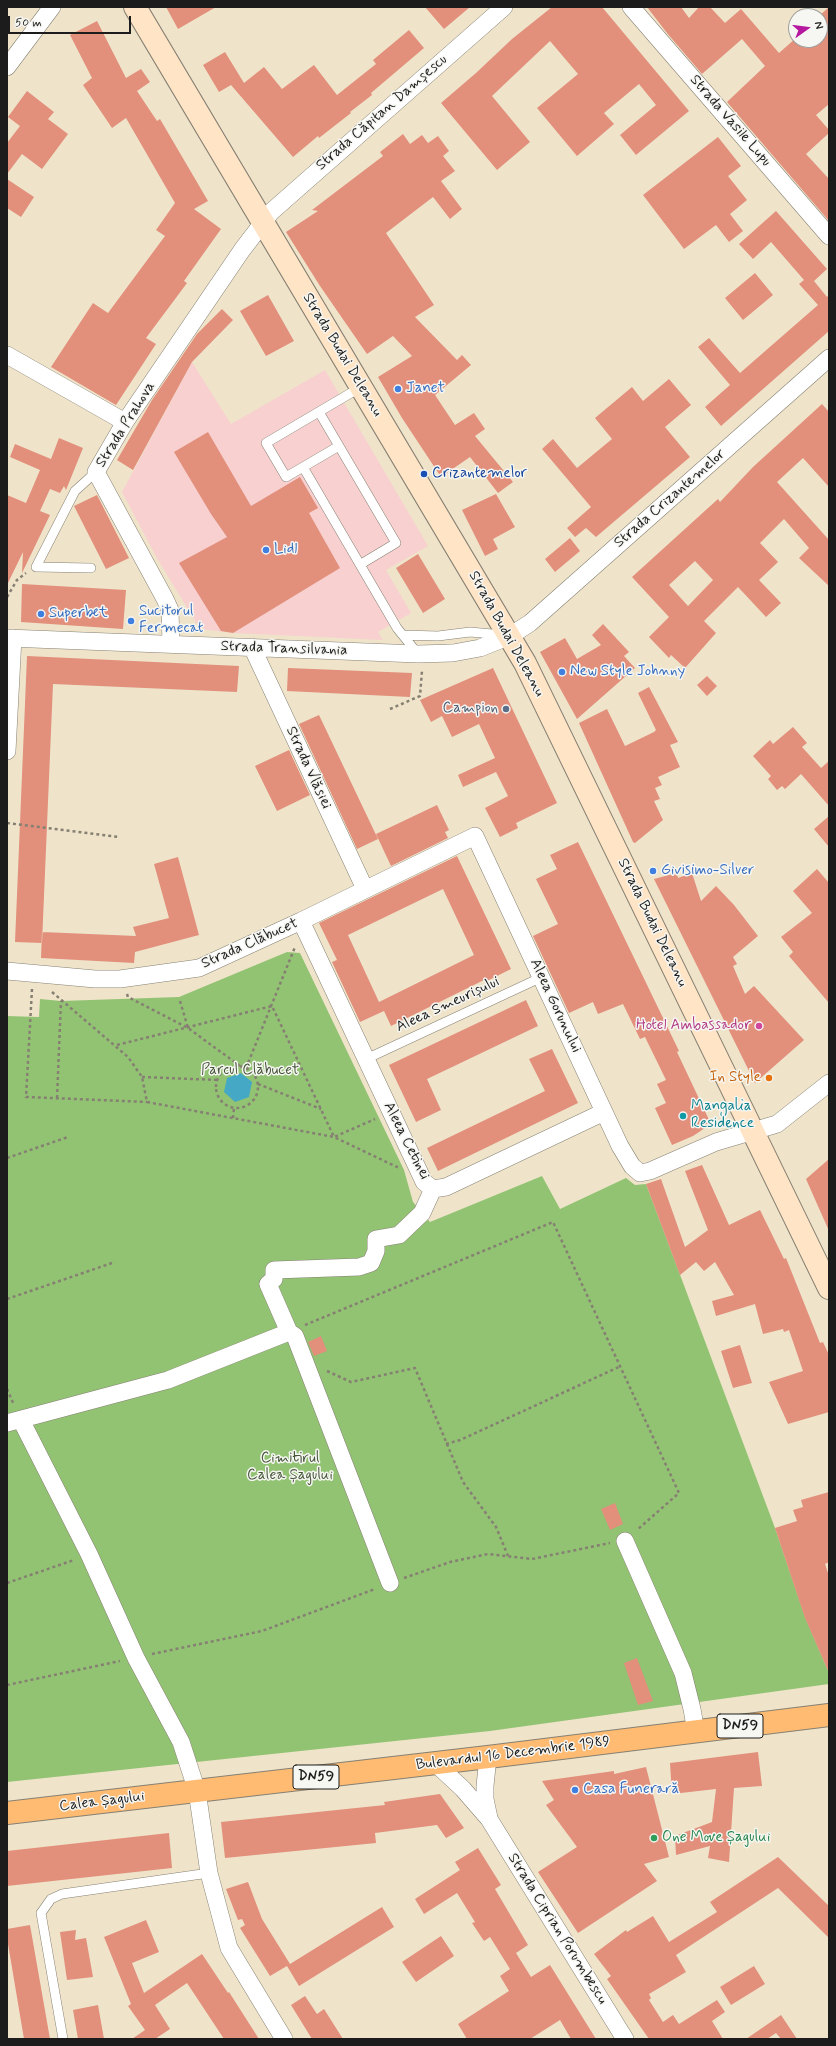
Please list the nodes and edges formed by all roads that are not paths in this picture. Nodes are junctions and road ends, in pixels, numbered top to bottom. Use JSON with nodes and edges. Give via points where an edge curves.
{"nodes":[{"id":1,"x":52,"y":7,"type":"edge"},
{"id":2,"x":135,"y":7,"type":"edge"},
{"id":3,"x":504,"y":7,"type":"edge"},
{"id":4,"x":631,"y":7,"type":"edge"},
{"id":5,"x":7,"y":67,"type":"edge"},
{"id":6,"x":262,"y":222,"type":"junction"},
{"id":7,"x":829,"y":236,"type":"edge"},
{"id":8,"x":7,"y":355,"type":"edge"},
{"id":9,"x":829,"y":358,"type":"edge"},
{"id":10,"x":361,"y":387,"type":"junction"},
{"id":11,"x":319,"y":412,"type":"junction"},
{"id":12,"x":126,"y":422,"type":"junction"},
{"id":13,"x":339,"y":446,"type":"junction"},
{"id":14,"x":303,"y":467,"type":"junction"},
{"id":15,"x":96,"y":472,"type":"junction"},
{"id":16,"x":361,"y":564,"type":"junction"},
{"id":17,"x":91,"y":568,"type":"dead end"},
{"id":18,"x":403,"y":635,"type":"junction"},
{"id":19,"x":510,"y":636,"type":"junction"},
{"id":20,"x":10,"y":638,"type":"edge"},
{"id":21,"x":171,"y":644,"type":"junction"},
{"id":22,"x":252,"y":648,"type":"junction"},
{"id":23,"x":418,"y":654,"type":"junction"},
{"id":24,"x":7,"y":751,"type":"edge"},
{"id":25,"x":475,"y":836,"type":"joint"},
{"id":26,"x":365,"y":889,"type":"junction"},
{"id":27,"x":301,"y":921,"type":"junction"},
{"id":28,"x":7,"y":970,"type":"edge"},
{"id":29,"x":542,"y":977,"type":"junction"},
{"id":30,"x":366,"y":1059,"type":"junction"},
{"id":31,"x":829,"y":1083,"type":"edge"},
{"id":32,"x":604,"y":1112,"type":"junction"},
{"id":33,"x":753,"y":1131,"type":"junction"},
{"id":34,"x":429,"y":1186,"type":"junction"},
{"id":35,"x":829,"y":1288,"type":"edge"},
{"id":36,"x":289,"y":1332,"type":"junction"},
{"id":37,"x":14,"y":1421,"type":"edge"},
{"id":38,"x":625,"y":1540,"type":"road end"},
{"id":39,"x":390,"y":1583,"type":"road end"},
{"id":40,"x":829,"y":1715,"type":"edge"},
{"id":41,"x":696,"y":1732,"type":"junction"},
{"id":42,"x":488,"y":1758,"type":"junction"},
{"id":43,"x":435,"y":1764,"type":"junction"},
{"id":44,"x":197,"y":1791,"type":"junction"},
{"id":45,"x":7,"y":1813,"type":"edge"},
{"id":46,"x":489,"y":1818,"type":"junction"},
{"id":47,"x":209,"y":1873,"type":"junction"},
{"id":48,"x":64,"y":2039,"type":"edge"},
{"id":49,"x":284,"y":2039,"type":"edge"},
{"id":50,"x":625,"y":2039,"type":"edge"}],
"edges":[{"from":1,"to":5,"type":"street"},
{"from":2,"to":6,"type":"main road","name":"Strada Budai Deleanu"},
{"from":3,"to":6,"type":"street","name":"Strada Căpitan Damșescu","via":[[287,196]]},
{"from":4,"to":7,"type":"street","name":"Strada Vasile Lupu"},
{"from":6,"to":10,"type":"main road","name":"Strada Budai Deleanu"},
{"from":6,"to":12,"type":"street","name":"Strada Prahova"},
{"from":8,"to":12,"type":"street"},
{"from":9,"to":19,"type":"street","name":"Strada Crizantemelor","via":[[530,623]]},
{"from":10,"to":11,"type":"lane"},
{"from":10,"to":19,"type":"main road","name":"Strada Budai Deleanu"},
{"from":11,"to":13,"type":"lane"},
{"from":11,"to":14,"type":"lane","via":[[266,443],[286,477]]},
{"from":12,"to":15,"type":"street","name":"Strada Prahova"},
{"from":13,"to":14,"type":"lane"},
{"from":13,"to":16,"type":"lane","via":[[396,543]]},
{"from":14,"to":16,"type":"lane"},
{"from":15,"to":17,"type":"lane","via":[[76,491],[36,567]]},
{"from":15,"to":21,"type":"street","name":"Strada Prahova","via":[[170,610]]},
{"from":16,"to":18,"type":"lane"},
{"from":18,"to":19,"type":"lane","via":[[438,636],[470,632]]},
{"from":18,"to":23,"type":"lane"},
{"from":19,"to":23,"type":"street","name":"Strada Transilvania","via":[[471,651]]},
{"from":19,"to":33,"type":"main road","name":"Strada Budai Deleanu","via":[[532,676]]},
{"from":20,"to":21,"type":"street","name":"Strada Transilvania"},
{"from":20,"to":24,"type":"street"},
{"from":21,"to":22,"type":"street","name":"Strada Transilvania"},
{"from":22,"to":23,"type":"street","name":"Strada Transilvania"},
{"from":22,"to":26,"type":"street","name":"Strada Vlăsiei"},
{"from":25,"to":26,"type":"street","name":"Strada Clăbucet"},
{"from":25,"to":29,"type":"street","name":"Aleea Gorunului"},
{"from":26,"to":27,"type":"street","name":"Strada Clăbucet"},
{"from":27,"to":28,"type":"street","name":"Strada Clăbucet","via":[[199,968],[120,979]]},
{"from":27,"to":30,"type":"street","name":"Aleea Cetinei"},
{"from":29,"to":30,"type":"lane","name":"Aleea Smeurișului"},
{"from":29,"to":32,"type":"street","name":"Aleea Gorunului"},
{"from":30,"to":34,"type":"street","name":"Aleea Cetinei"},
{"from":31,"to":33,"type":"street","via":[[777,1124]]},
{"from":32,"to":33,"type":"street","name":"Aleea Gorunului","via":[[624,1153],[640,1173],[650,1172],[716,1142]]},
{"from":32,"to":34,"type":"street","name":"Aleea Cetinei","via":[[446,1187]]},
{"from":33,"to":35,"type":"main road","name":"Strada Budai Deleanu"},
{"from":34,"to":36,"type":"street","via":[[422,1213],[399,1235],[376,1239],[376,1251],[371,1263],[359,1267],[274,1270],[274,1279],[268,1284]]},
{"from":36,"to":37,"type":"street","via":[[168,1380]]},
{"from":36,"to":39,"type":"street","via":[[295,1336],[312,1378]]},
{"from":37,"to":44,"type":"street","via":[[90,1554],[136,1658],[181,1742]]},
{"from":38,"to":41,"type":"street","via":[[683,1673]]},
{"from":40,"to":41,"type":"main road","name":"Bulevardul 16 Decembrie 1989","number":"DN59"},
{"from":41,"to":42,"type":"main road","name":"Bulevardul 16 Decembrie 1989","number":"DN59"},
{"from":42,"to":43,"type":"main road","name":"Bulevardul 16 Decembrie 1989","number":"DN59"},
{"from":42,"to":46,"type":"street","name":"Strada Ciprian Porumbescu","via":[[485,1799]]},
{"from":43,"to":44,"type":"main road","name":"Bulevardul 16 Decembrie 1989","number":"DN59"},
{"from":43,"to":46,"type":"street","name":"Strada Ciprian Porumbescu","via":[[463,1789]]},
{"from":44,"to":45,"type":"main road","name":"Calea Șagului","number":"DN59"},
{"from":44,"to":47,"type":"street"},
{"from":46,"to":50,"type":"street","name":"Strada Ciprian Porumbescu"},
{"from":47,"to":48,"type":"lane","via":[[62,1894],[51,1899],[42,1913]]},
{"from":47,"to":49,"type":"street","via":[[229,1948]]}]}
